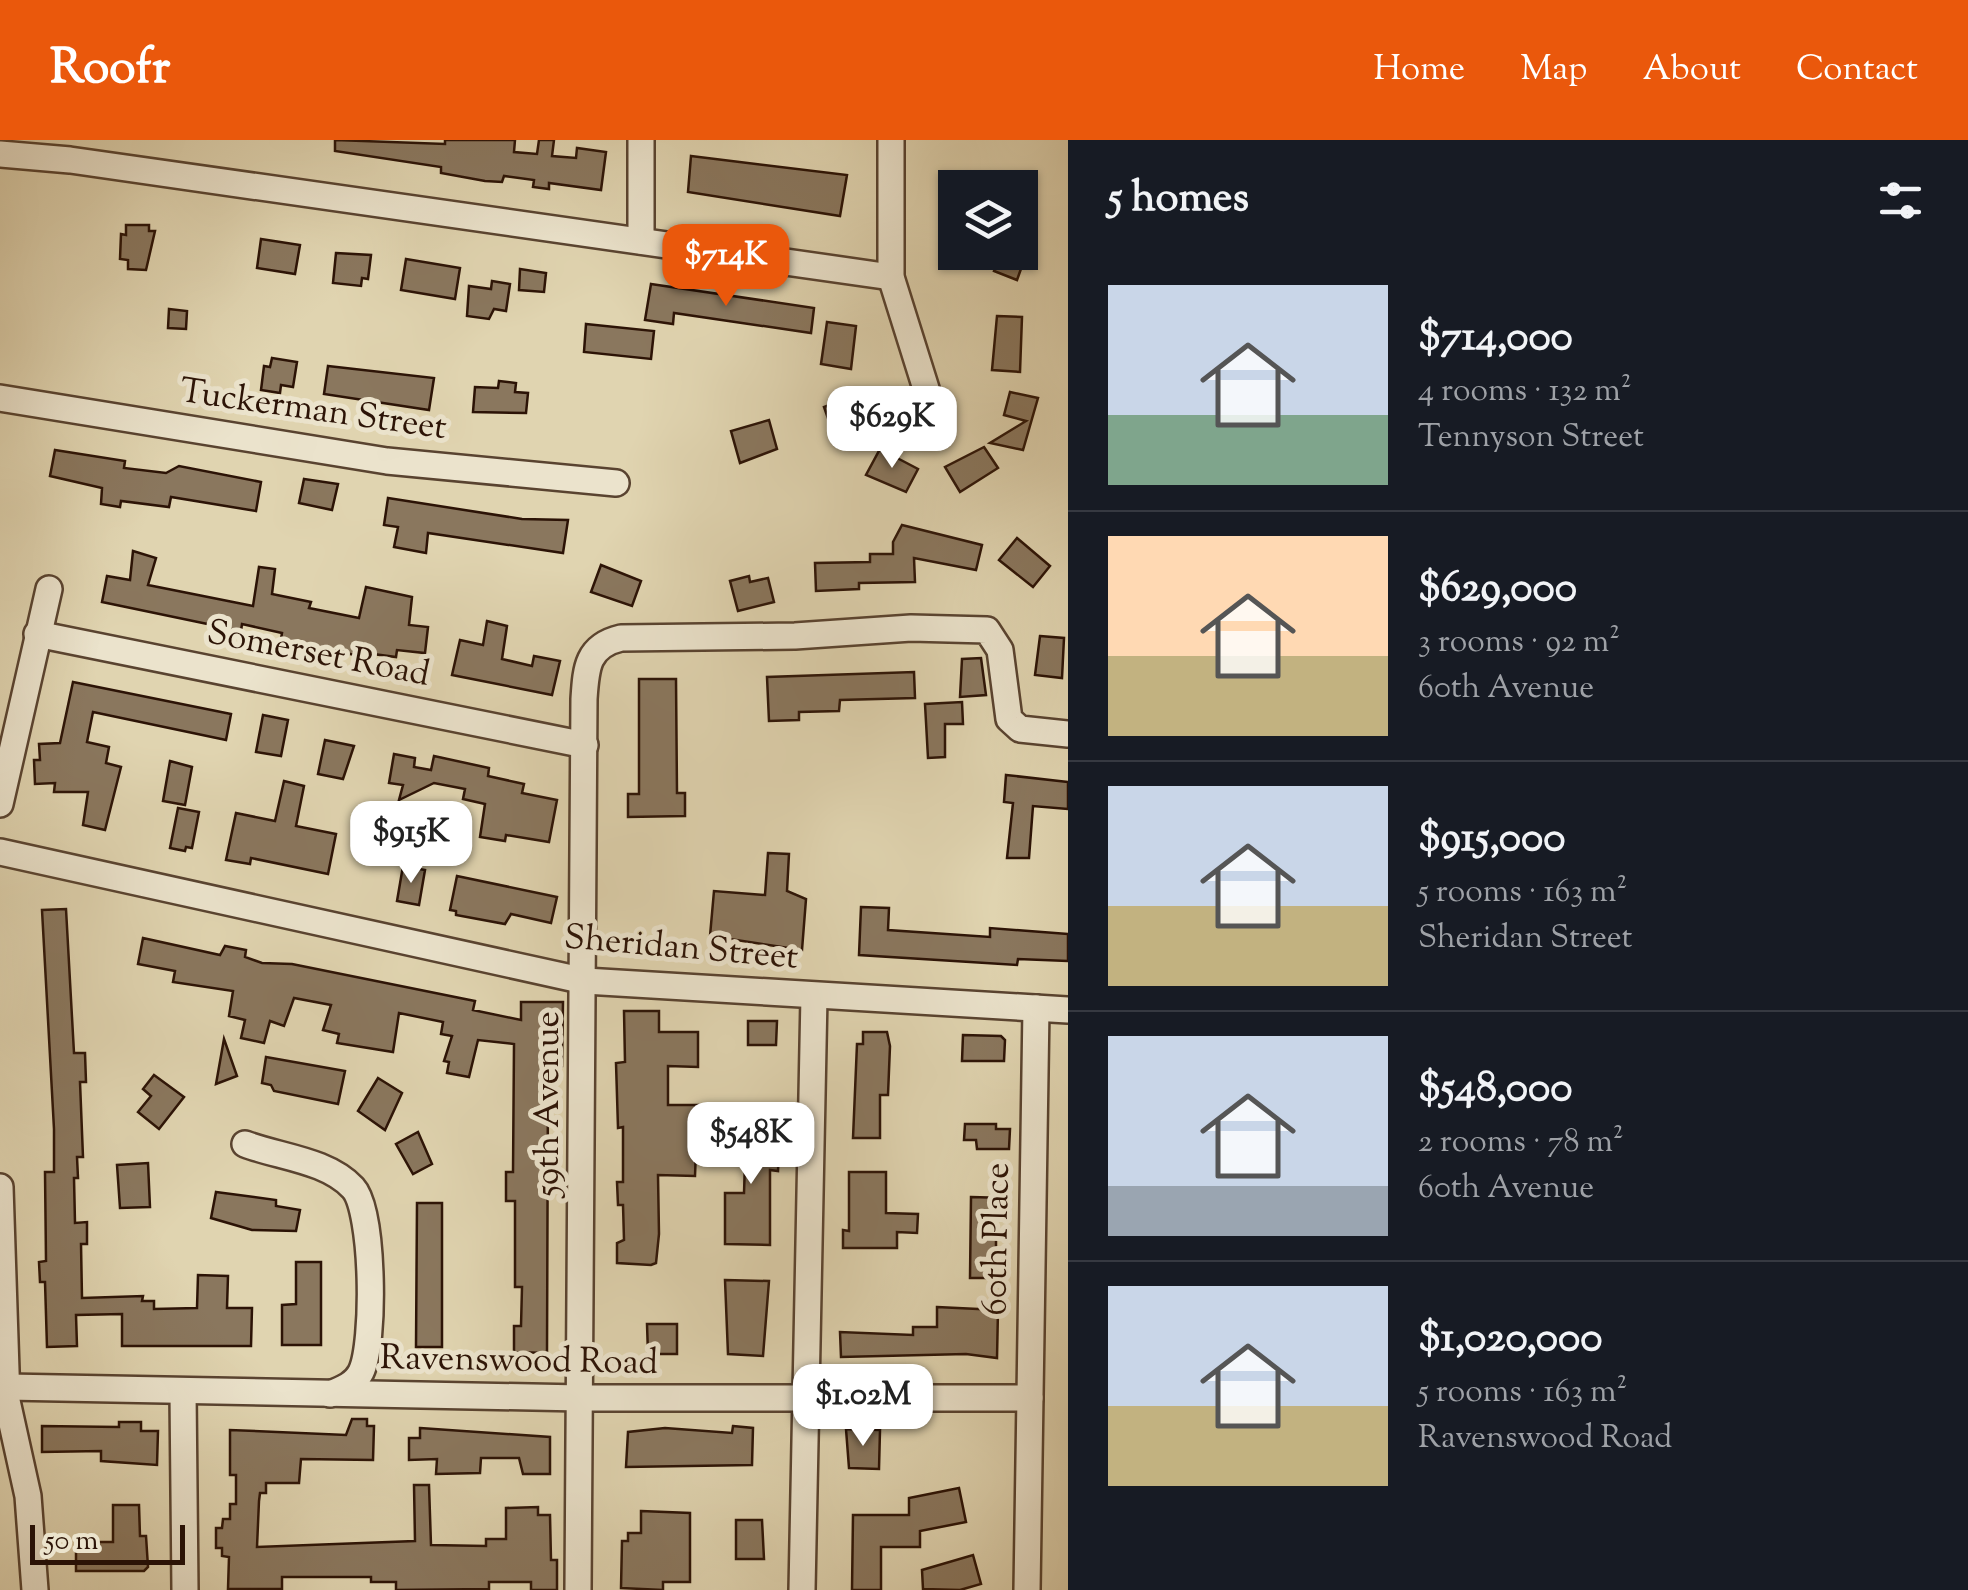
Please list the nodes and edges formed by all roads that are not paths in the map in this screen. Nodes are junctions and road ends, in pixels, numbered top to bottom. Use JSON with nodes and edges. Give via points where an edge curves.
{"nodes":[{"id":1,"x":642,"y":140,"type":"edge"},
{"id":2,"x":891,"y":140,"type":"edge"},
{"id":3,"x":0,"y":154,"type":"edge"},
{"id":4,"x":642,"y":241,"type":"junction"},
{"id":5,"x":891,"y":278,"type":"junction"},
{"id":6,"x":928,"y":396,"type":"dead end"},
{"id":7,"x":0,"y":398,"type":"edge"},
{"id":8,"x":616,"y":483,"type":"dead end"},
{"id":9,"x":49,"y":589,"type":"dead end"},
{"id":10,"x":38,"y":634,"type":"junction"},
{"id":11,"x":1068,"y":734,"type":"edge"},
{"id":12,"x":585,"y":745,"type":"junction"},
{"id":13,"x":0,"y":804,"type":"edge"},
{"id":14,"x":0,"y":852,"type":"edge"},
{"id":15,"x":585,"y":982,"type":"junction"},
{"id":16,"x":814,"y":996,"type":"junction"},
{"id":17,"x":1036,"y":1008,"type":"junction"},
{"id":18,"x":1068,"y":1010,"type":"edge"},
{"id":19,"x":245,"y":1144,"type":"dead end"},
{"id":20,"x":0,"y":1187,"type":"edge"},
{"id":21,"x":7,"y":1387,"type":"junction"},
{"id":22,"x":183,"y":1392,"type":"junction"},
{"id":23,"x":330,"y":1394,"type":"junction"},
{"id":24,"x":581,"y":1398,"type":"junction"},
{"id":25,"x":1030,"y":1398,"type":"junction"},
{"id":26,"x":807,"y":1399,"type":"junction"},
{"id":27,"x":35,"y":1590,"type":"edge"},
{"id":28,"x":185,"y":1590,"type":"edge"},
{"id":29,"x":578,"y":1590,"type":"edge"},
{"id":30,"x":802,"y":1590,"type":"edge"},
{"id":31,"x":1028,"y":1590,"type":"edge"}],
"edges":[{"from":1,"to":4,"type":"street"},
{"from":2,"to":5,"type":"street"},
{"from":3,"to":4,"type":"street"},
{"from":4,"to":5,"type":"street"},
{"from":5,"to":6,"type":"street"},
{"from":7,"to":8,"type":"street","name":"Tuckerman Street","via":[[387,460]]},
{"from":9,"to":10,"type":"street"},
{"from":10,"to":12,"type":"street","name":"Somerset Road"},
{"from":10,"to":13,"type":"street"},
{"from":11,"to":12,"type":"street","name":"59th Avenue","via":[[1020,729],[1009,719],[1000,650],[987,630],[911,628],[604,642],[590,658]]},
{"from":12,"to":15,"type":"street","name":"59th Avenue"},
{"from":14,"to":15,"type":"street","name":"Sheridan Street"},
{"from":15,"to":16,"type":"street","name":"Sheridan Street"},
{"from":15,"to":24,"type":"street","name":"59th Avenue"},
{"from":16,"to":17,"type":"street","name":"Sheridan Street"},
{"from":16,"to":26,"type":"street"},
{"from":17,"to":18,"type":"street","name":"Sheridan Street"},
{"from":17,"to":25,"type":"street","name":"60th Place"},
{"from":19,"to":23,"type":"street","via":[[326,1171],[361,1201],[369,1264],[365,1361],[355,1381]]},
{"from":20,"to":21,"type":"street"},
{"from":21,"to":22,"type":"street","name":"Ravenswood Road"},
{"from":21,"to":27,"type":"street","via":[[28,1496]]},
{"from":22,"to":23,"type":"street","name":"Ravenswood Road"},
{"from":22,"to":28,"type":"street"},
{"from":23,"to":24,"type":"street","name":"Ravenswood Road"},
{"from":24,"to":26,"type":"street","name":"Ravenswood Road"},
{"from":24,"to":29,"type":"street","name":"59th Avenue"},
{"from":25,"to":26,"type":"street","name":"Ravenswood Road"},
{"from":25,"to":31,"type":"street","name":"60th Place"},
{"from":26,"to":30,"type":"street"}]}
